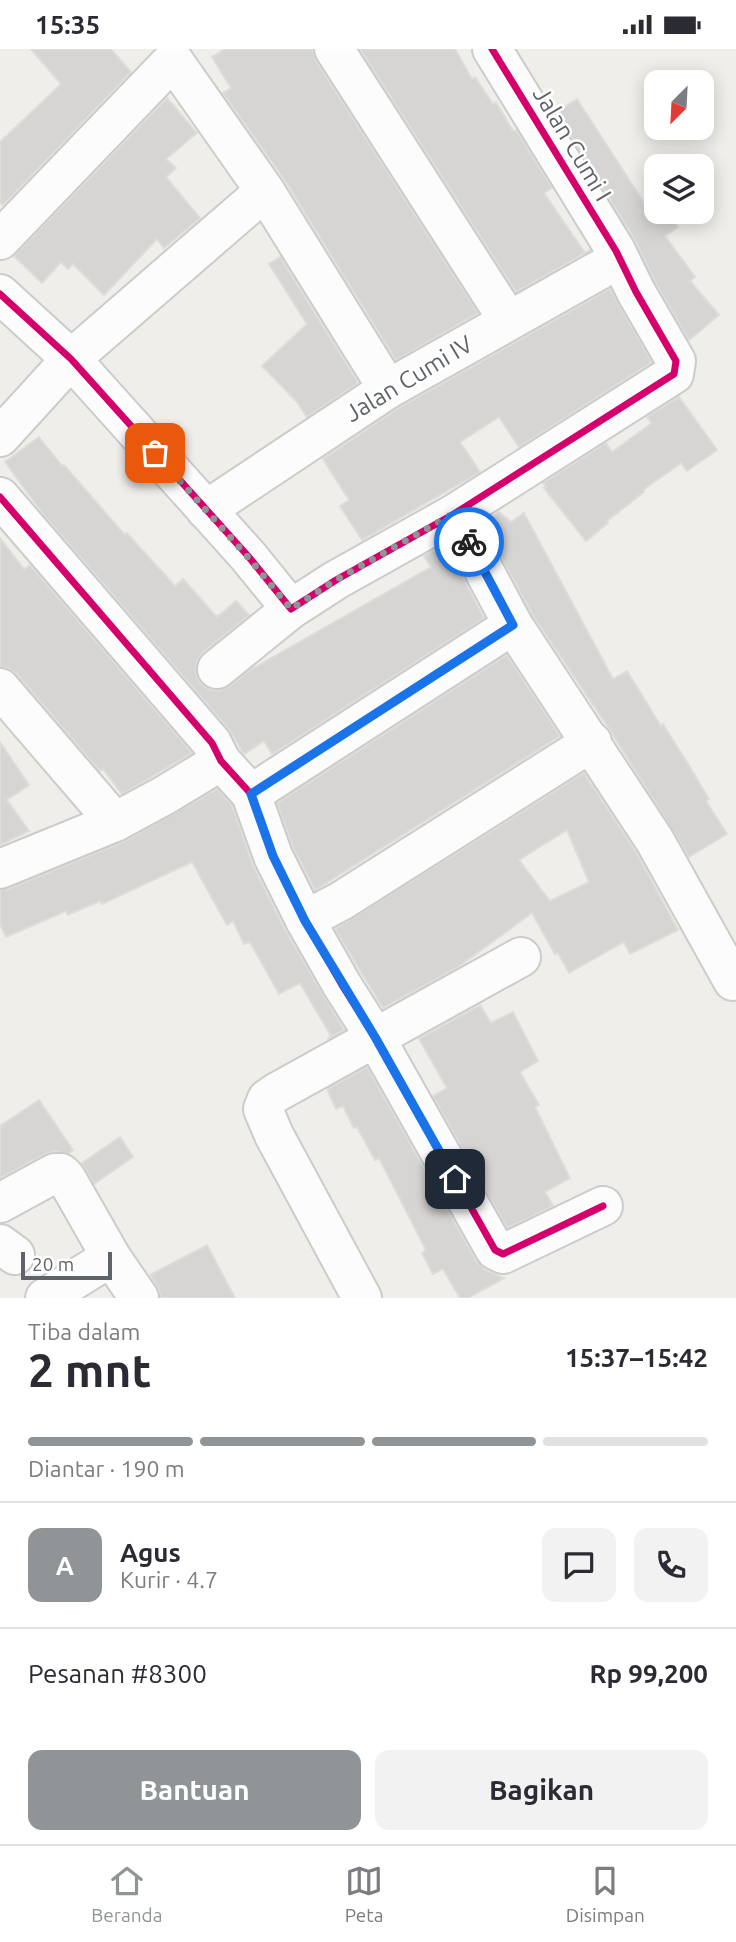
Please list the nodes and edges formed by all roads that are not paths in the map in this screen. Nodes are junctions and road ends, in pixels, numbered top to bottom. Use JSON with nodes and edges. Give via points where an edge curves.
{"nodes":[{"id":1,"x":334,"y":49,"type":"edge"},
{"id":2,"x":492,"y":49,"type":"edge"},
{"id":3,"x":174,"y":53,"type":"edge"},
{"id":4,"x":265,"y":191,"type":"junction"},
{"id":5,"x":0,"y":240,"type":"edge"},
{"id":6,"x":619,"y":259,"type":"junction"},
{"id":7,"x":0,"y":293,"type":"edge"},
{"id":8,"x":508,"y":320,"type":"junction"},
{"id":9,"x":71,"y":359,"type":"junction"},
{"id":10,"x":388,"y":389,"type":"junction"},
{"id":11,"x":0,"y":437,"type":"edge"},
{"id":12,"x":0,"y":497,"type":"edge"},
{"id":13,"x":206,"y":510,"type":"junction"},
{"id":14,"x":453,"y":514,"type":"junction"},
{"id":15,"x":291,"y":609,"type":"junction"},
{"id":16,"x":513,"y":625,"type":"junction"},
{"id":17,"x":217,"y":669,"type":"dead end"},
{"id":18,"x":0,"y":688,"type":"edge"},
{"id":19,"x":592,"y":742,"type":"junction"},
{"id":20,"x":220,"y":761,"type":"junction"},
{"id":21,"x":251,"y":794,"type":"junction"},
{"id":22,"x":115,"y":822,"type":"junction"},
{"id":23,"x":0,"y":869,"type":"edge"},
{"id":24,"x":305,"y":921,"type":"junction"},
{"id":25,"x":522,"y":957,"type":"dead end"},
{"id":26,"x":733,"y":981,"type":"dead end"},
{"id":27,"x":375,"y":1037,"type":"junction"},
{"id":28,"x":0,"y":1202,"type":"edge"},
{"id":29,"x":603,"y":1206,"type":"dead end"},
{"id":30,"x":111,"y":1257,"type":"junction"},
{"id":31,"x":45,"y":1298,"type":"edge"},
{"id":32,"x":139,"y":1298,"type":"edge"},
{"id":33,"x":362,"y":1298,"type":"edge"}],
"edges":[{"from":1,"to":8,"type":"street"},
{"from":2,"to":6,"type":"street","name":"Jalan Cumi I"},
{"from":3,"to":4,"type":"street"},
{"from":3,"to":5,"type":"street"},
{"from":4,"to":9,"type":"street"},
{"from":4,"to":10,"type":"street"},
{"from":6,"to":8,"type":"street","name":"Jalan Cumi IV"},
{"from":6,"to":14,"type":"street","name":"Jalan Cumi I","via":[[676,361],[674,374]]},
{"from":7,"to":9,"type":"street"},
{"from":8,"to":10,"type":"street","name":"Jalan Cumi IV"},
{"from":9,"to":11,"type":"street"},
{"from":9,"to":13,"type":"street"},
{"from":10,"to":13,"type":"street","name":"Jalan Cumi IV"},
{"from":12,"to":20,"type":"street","via":[[212,743]]},
{"from":13,"to":15,"type":"street"},
{"from":14,"to":15,"type":"street","name":"Jalan Cumi I"},
{"from":14,"to":16,"type":"street"},
{"from":15,"to":17,"type":"street","name":"Jalan Cumi I"},
{"from":16,"to":19,"type":"street"},
{"from":16,"to":21,"type":"street"},
{"from":18,"to":22,"type":"street"},
{"from":19,"to":24,"type":"street"},
{"from":19,"to":26,"type":"street","via":[[655,841]]},
{"from":20,"to":21,"type":"street"},
{"from":20,"to":22,"type":"street"},
{"from":21,"to":24,"type":"street","via":[[273,856]]},
{"from":22,"to":23,"type":"street"},
{"from":24,"to":27,"type":"street"},
{"from":25,"to":27,"type":"street"},
{"from":27,"to":29,"type":"street","via":[[500,1254]]},
{"from":27,"to":33,"type":"street","via":[[267,1099],[262,1108]]},
{"from":28,"to":30,"type":"street","via":[[61,1173]]},
{"from":30,"to":31,"type":"street"},
{"from":30,"to":32,"type":"street"}]}
